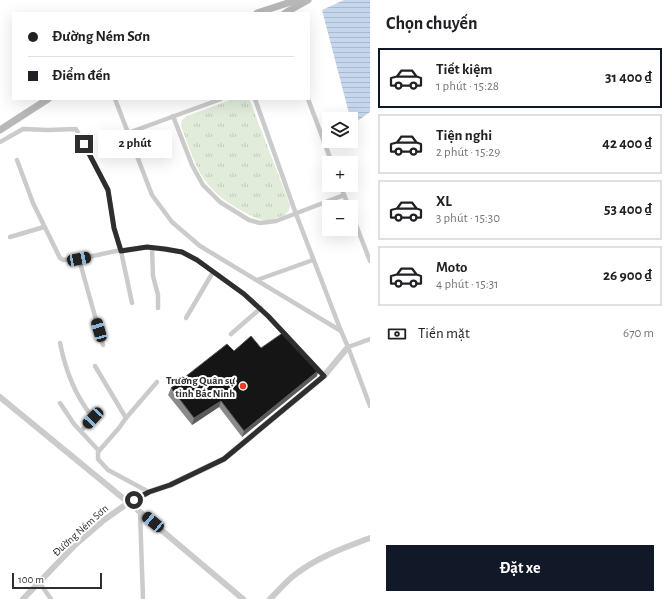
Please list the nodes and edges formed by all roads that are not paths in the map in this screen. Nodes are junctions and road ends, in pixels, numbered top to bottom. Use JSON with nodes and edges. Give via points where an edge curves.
{"nodes":[{"id":1,"x":297,"y":0,"type":"edge"},
{"id":2,"x":308,"y":0,"type":"edge"},
{"id":3,"x":275,"y":10,"type":"edge"},
{"id":4,"x":263,"y":12,"type":"edge"},
{"id":5,"x":287,"y":12,"type":"edge"},
{"id":6,"x":46,"y":100,"type":"edge"},
{"id":7,"x":115,"y":100,"type":"edge"},
{"id":8,"x":218,"y":100,"type":"edge"},
{"id":9,"x":254,"y":100,"type":"edge"},
{"id":10,"x":308,"y":100,"type":"edge"},
{"id":11,"x":174,"y":116,"type":"junction"},
{"id":12,"x":18,"y":117,"type":"junction"},
{"id":13,"x":25,"y":129,"type":"junction"},
{"id":14,"x":0,"y":130,"type":"edge"},
{"id":15,"x":128,"y":133,"type":"junction"},
{"id":16,"x":0,"y":142,"type":"edge"},
{"id":17,"x":329,"y":156,"type":"edge"},
{"id":18,"x":17,"y":160,"type":"dead end"},
{"id":19,"x":343,"y":192,"type":"edge"},
{"id":20,"x":344,"y":195,"type":"junction"},
{"id":21,"x":346,"y":200,"type":"edge"},
{"id":22,"x":296,"y":214,"type":"junction"},
{"id":23,"x":44,"y":227,"type":"junction"},
{"id":24,"x":358,"y":230,"type":"edge"},
{"id":25,"x":10,"y":237,"type":"dead end"},
{"id":26,"x":152,"y":248,"type":"junction"},
{"id":27,"x":121,"y":251,"type":"junction"},
{"id":28,"x":79,"y":259,"type":"junction"},
{"id":29,"x":313,"y":260,"type":"junction"},
{"id":30,"x":370,"y":261,"type":"edge"},
{"id":31,"x":213,"y":272,"type":"junction"},
{"id":32,"x":257,"y":280,"type":"junction"},
{"id":33,"x":132,"y":303,"type":"dead end"},
{"id":34,"x":158,"y":308,"type":"dead end"},
{"id":35,"x":261,"y":308,"type":"dead end"},
{"id":36,"x":186,"y":318,"type":"dead end"},
{"id":37,"x":341,"y":331,"type":"junction"},
{"id":38,"x":231,"y":334,"type":"dead end"},
{"id":39,"x":370,"y":339,"type":"edge"},
{"id":40,"x":293,"y":343,"type":"edge"},
{"id":41,"x":60,"y":344,"type":"dead end"},
{"id":42,"x":104,"y":345,"type":"dead end"},
{"id":43,"x":348,"y":347,"type":"junction"},
{"id":44,"x":95,"y":366,"type":"dead end"},
{"id":45,"x":319,"y":370,"type":"edge"},
{"id":46,"x":324,"y":376,"type":"junction"},
{"id":47,"x":158,"y":382,"type":"dead end"},
{"id":48,"x":0,"y":397,"type":"edge"},
{"id":49,"x":60,"y":403,"type":"dead end"},
{"id":50,"x":370,"y":406,"type":"edge"},
{"id":51,"x":126,"y":418,"type":"junction"},
{"id":52,"x":81,"y":431,"type":"junction"},
{"id":53,"x":99,"y":451,"type":"junction"},
{"id":54,"x":149,"y":492,"type":"junction"},
{"id":55,"x":128,"y":503,"type":"junction"},
{"id":56,"x":140,"y":512,"type":"junction"},
{"id":57,"x":370,"y":538,"type":"edge"},
{"id":58,"x":39,"y":582,"type":"junction"},
{"id":59,"x":22,"y":599,"type":"edge"},
{"id":60,"x":51,"y":599,"type":"edge"},
{"id":61,"x":144,"y":599,"type":"edge"},
{"id":62,"x":243,"y":599,"type":"edge"},
{"id":63,"x":270,"y":599,"type":"edge"}],
"edges":[{"from":1,"to":3,"type":"main road"},
{"from":2,"to":5,"type":"main road"},
{"from":3,"to":4,"type":"main road"},
{"from":6,"to":12,"type":"main road"},
{"from":7,"to":15,"type":"street"},
{"from":8,"to":11,"type":"street"},
{"from":9,"to":22,"type":"street"},
{"from":10,"to":17,"type":"street"},
{"from":11,"to":15,"type":"street"},
{"from":11,"to":22,"type":"street","via":[[197,176],[220,202],[249,220],[260,223]]},
{"from":12,"to":13,"type":"street"},
{"from":12,"to":14,"type":"main road"},
{"from":13,"to":16,"type":"street"},
{"from":13,"to":27,"type":"street","via":[[76,129],[108,190],[114,228]]},
{"from":15,"to":32,"type":"street","via":[[150,190],[169,219],[200,246]]},
{"from":18,"to":23,"type":"street"},
{"from":19,"to":20,"type":"street"},
{"from":20,"to":21,"type":"street"},
{"from":20,"to":22,"type":"street"},
{"from":22,"to":29,"type":"street"},
{"from":23,"to":25,"type":"street"},
{"from":23,"to":28,"type":"street","via":[[60,258]]},
{"from":24,"to":30,"type":"street"},
{"from":26,"to":27,"type":"street"},
{"from":26,"to":31,"type":"street","via":[[182,252]]},
{"from":26,"to":34,"type":"street"},
{"from":27,"to":28,"type":"street"},
{"from":27,"to":33,"type":"street"},
{"from":28,"to":42,"type":"street"},
{"from":29,"to":32,"type":"street"},
{"from":29,"to":37,"type":"street"},
{"from":31,"to":36,"type":"street"},
{"from":31,"to":40,"type":"street","via":[[244,294]]},
{"from":32,"to":37,"type":"street"},
{"from":35,"to":38,"type":"street"},
{"from":37,"to":43,"type":"street"},
{"from":39,"to":43,"type":"street"},
{"from":41,"to":52,"type":"street","via":[[65,366],[80,400],[93,418]]},
{"from":43,"to":46,"type":"street","name":"Đường Ném Sơn"},
{"from":43,"to":50,"type":"street"},
{"from":44,"to":51,"type":"street"},
{"from":45,"to":46,"type":"street"},
{"from":46,"to":54,"type":"street","name":"Đường Ném Sơn","via":[[224,459],[170,485]]},
{"from":47,"to":51,"type":"street"},
{"from":48,"to":55,"type":"street"},
{"from":49,"to":52,"type":"street"},
{"from":51,"to":53,"type":"street"},
{"from":52,"to":53,"type":"street"},
{"from":53,"to":54,"type":"street","via":[[98,459],[108,470]]},
{"from":54,"to":55,"type":"street","name":"Đường Ném Sơn"},
{"from":55,"to":56,"type":"street"},
{"from":55,"to":58,"type":"street","name":"Đường Ném Sơn","via":[[75,545]]},
{"from":56,"to":61,"type":"street"},
{"from":56,"to":62,"type":"street"},
{"from":57,"to":63,"type":"street","via":[[328,555],[303,569]]},
{"from":58,"to":59,"type":"street","name":"Đường Ném Sơn"},
{"from":58,"to":60,"type":"street"}]}
